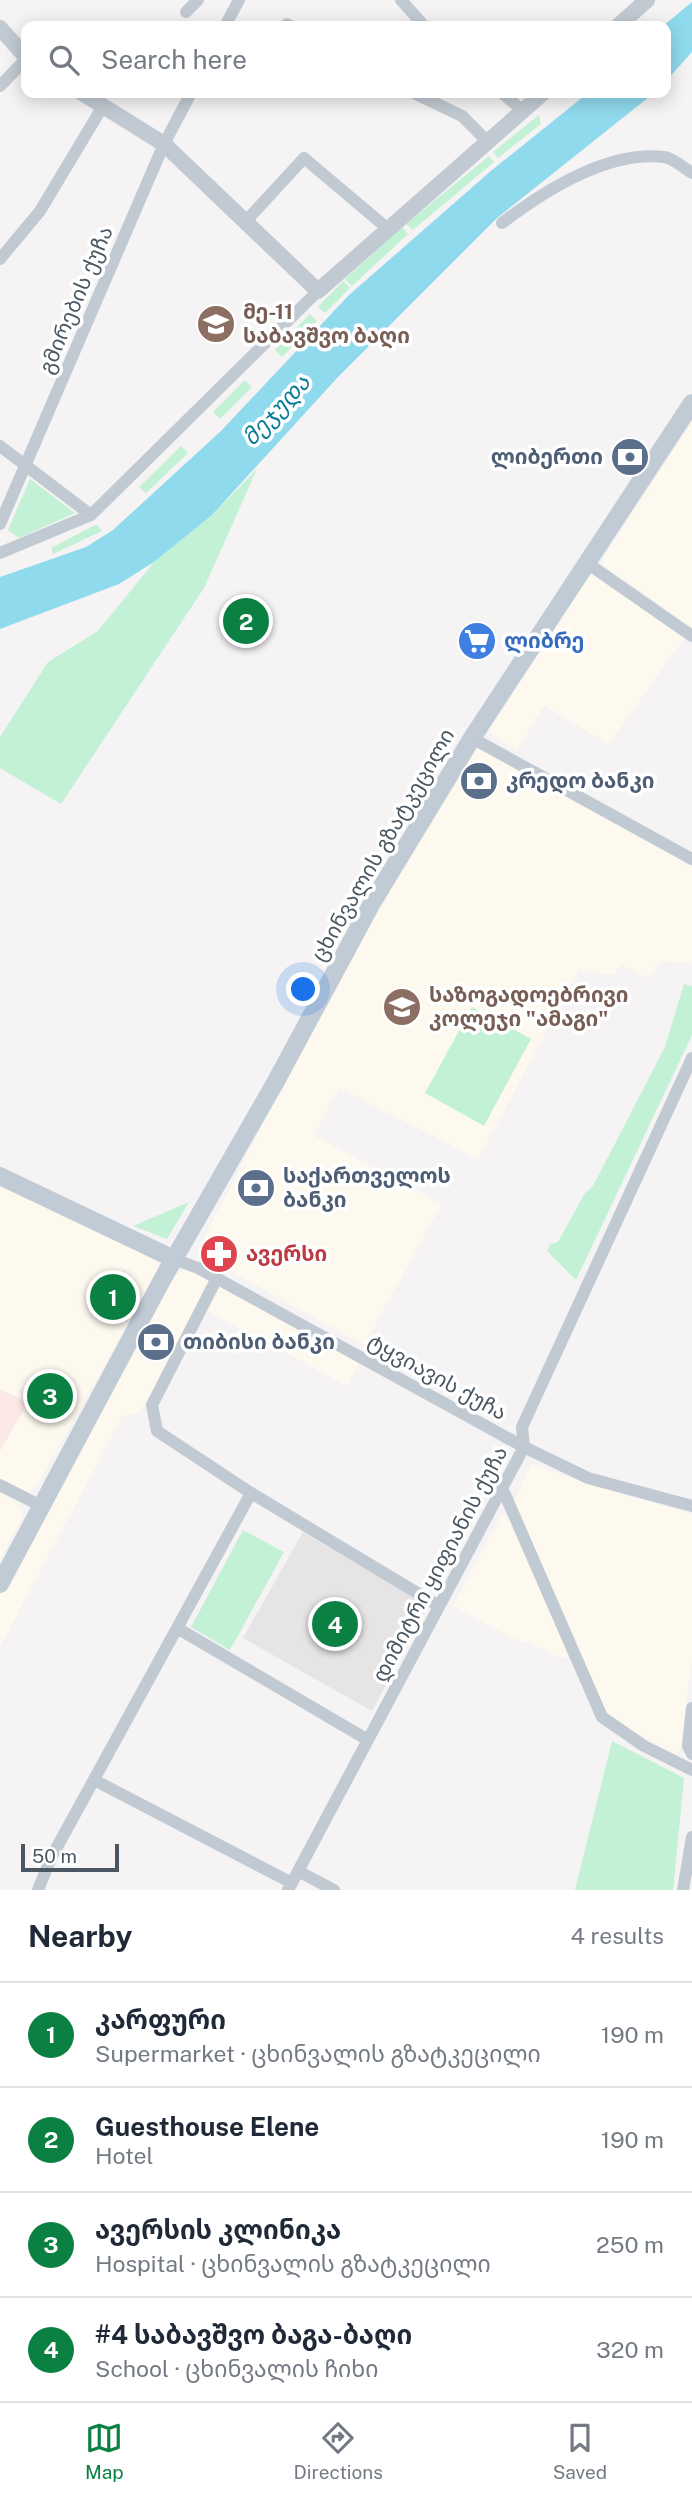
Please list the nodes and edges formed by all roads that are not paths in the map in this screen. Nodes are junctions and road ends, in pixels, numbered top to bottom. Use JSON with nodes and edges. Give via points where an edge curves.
{"nodes":[{"id":1,"x":198,"y":0,"type":"edge"},
{"id":2,"x":239,"y":0,"type":"edge"},
{"id":3,"x":401,"y":0,"type":"edge"},
{"id":4,"x":647,"y":0,"type":"edge"},
{"id":5,"x":186,"y":12,"type":"dead end"},
{"id":6,"x":228,"y":21,"type":"edge"},
{"id":7,"x":420,"y":21,"type":"edge"},
{"id":8,"x":624,"y":21,"type":"edge"},
{"id":9,"x":0,"y":29,"type":"edge"},
{"id":10,"x":21,"y":52,"type":"edge"},
{"id":11,"x":21,"y":63,"type":"edge"},
{"id":12,"x":0,"y":86,"type":"edge"},
{"id":13,"x":90,"y":98,"type":"edge"},
{"id":14,"x":188,"y":98,"type":"edge"},
{"id":15,"x":424,"y":98,"type":"edge"},
{"id":16,"x":508,"y":98,"type":"edge"},
{"id":17,"x":537,"y":98,"type":"edge"},
{"id":18,"x":103,"y":106,"type":"junction"},
{"id":19,"x":523,"y":111,"type":"junction"},
{"id":20,"x":486,"y":140,"type":"junction"},
{"id":21,"x":164,"y":144,"type":"junction"},
{"id":22,"x":692,"y":173,"type":"edge"},
{"id":23,"x":246,"y":221,"type":"junction"},
{"id":24,"x":502,"y":223,"type":"dead end"},
{"id":25,"x":387,"y":228,"type":"junction"},
{"id":26,"x":0,"y":259,"type":"edge"},
{"id":27,"x":318,"y":291,"type":"junction"},
{"id":28,"x":692,"y":403,"type":"edge"},
{"id":29,"x":0,"y":446,"type":"edge"},
{"id":30,"x":25,"y":465,"type":"junction"},
{"id":31,"x":91,"y":514,"type":"junction"},
{"id":32,"x":0,"y":524,"type":"edge"},
{"id":33,"x":0,"y":553,"type":"edge"},
{"id":34,"x":587,"y":563,"type":"junction"},
{"id":35,"x":692,"y":636,"type":"edge"},
{"id":36,"x":472,"y":738,"type":"junction"},
{"id":37,"x":692,"y":859,"type":"edge"},
{"id":38,"x":692,"y":1058,"type":"edge"},
{"id":39,"x":0,"y":1176,"type":"edge"},
{"id":40,"x":174,"y":1259,"type":"junction"},
{"id":41,"x":216,"y":1278,"type":"junction"},
{"id":42,"x":524,"y":1447,"type":"junction"},
{"id":43,"x":0,"y":1485,"type":"edge"},
{"id":44,"x":503,"y":1490,"type":"junction"},
{"id":45,"x":251,"y":1493,"type":"junction"},
{"id":46,"x":692,"y":1506,"type":"edge"},
{"id":47,"x":43,"y":1507,"type":"junction"},
{"id":48,"x":0,"y":1584,"type":"edge"},
{"id":49,"x":439,"y":1605,"type":"junction"},
{"id":50,"x":177,"y":1628,"type":"junction"},
{"id":51,"x":692,"y":1708,"type":"edge"},
{"id":52,"x":368,"y":1740,"type":"junction"},
{"id":53,"x":692,"y":1754,"type":"edge"},
{"id":54,"x":692,"y":1770,"type":"edge"},
{"id":55,"x":94,"y":1780,"type":"junction"},
{"id":56,"x":692,"y":1838,"type":"edge"},
{"id":57,"x":292,"y":1881,"type":"edge"},
{"id":58,"x":38,"y":1890,"type":"edge"},
{"id":59,"x":334,"y":1890,"type":"edge"},
{"id":60,"x":683,"y":1890,"type":"edge"}],
"edges":[{"from":1,"to":5,"type":"street"},
{"from":2,"to":6,"type":"street"},
{"from":3,"to":7,"type":"street"},
{"from":4,"to":8,"type":"street"},
{"from":9,"to":10,"type":"street"},
{"from":11,"to":12,"type":"street"},
{"from":13,"to":18,"type":"street"},
{"from":14,"to":21,"type":"street","name":"გმირების ქუჩა"},
{"from":15,"to":20,"type":"street","via":[[462,116]]},
{"from":16,"to":19,"type":"street"},
{"from":17,"to":19,"type":"street"},
{"from":18,"to":21,"type":"street"},
{"from":18,"to":26,"type":"street","via":[[40,211]]},
{"from":19,"to":20,"type":"street"},
{"from":20,"to":25,"type":"street"},
{"from":21,"to":23,"type":"street"},
{"from":21,"to":30,"type":"street","name":"გმირების ქუჩა"},
{"from":22,"to":24,"type":"street","via":[[666,157],[591,170],[547,189]]},
{"from":23,"to":25,"type":"street","via":[[304,158]]},
{"from":23,"to":27,"type":"street"},
{"from":25,"to":27,"type":"street"},
{"from":27,"to":31,"type":"street"},
{"from":28,"to":34,"type":"main road","name":"ცხინვალის გზატკეცილი"},
{"from":29,"to":30,"type":"street"},
{"from":30,"to":31,"type":"street"},
{"from":30,"to":32,"type":"street","name":"გმირების ქუჩა"},
{"from":31,"to":33,"type":"street"},
{"from":34,"to":35,"type":"street"},
{"from":34,"to":36,"type":"main road","name":"ცხინვალის გზატკეცილი"},
{"from":36,"to":37,"type":"street"},
{"from":36,"to":40,"type":"main road","name":"ცხინვალის გზატკეცილი","via":[[372,903]]},
{"from":38,"to":42,"type":"street","name":"დიმიტრი ყიფიანის ქუჩა","via":[[522,1427]]},
{"from":39,"to":40,"type":"main road"},
{"from":40,"to":41,"type":"street","name":"ტყვიავის ქუჩა"},
{"from":40,"to":47,"type":"main road","name":"ცხინვალის გზატკეცილი"},
{"from":41,"to":42,"type":"street","name":"ტყვიავის ქუჩა"},
{"from":41,"to":45,"type":"street","via":[[152,1405],[157,1431]]},
{"from":42,"to":44,"type":"street","name":"დიმიტრი ყიფიანის ქუჩა"},
{"from":42,"to":46,"type":"street","name":"ტყვიავის ქუჩა","via":[[588,1478]]},
{"from":43,"to":47,"type":"street"},
{"from":44,"to":49,"type":"street","name":"დიმიტრი ყიფიანის ქუჩა"},
{"from":44,"to":54,"type":"street","via":[[602,1717],[644,1746]]},
{"from":45,"to":49,"type":"street"},
{"from":45,"to":50,"type":"street"},
{"from":47,"to":48,"type":"main road","name":"ცხინვალის გზატკეცილი"},
{"from":49,"to":52,"type":"street","name":"დიმიტრი ყიფიანის ქუჩა"},
{"from":50,"to":52,"type":"street"},
{"from":50,"to":55,"type":"street"},
{"from":51,"to":53,"type":"street","via":[[688,1746]]},
{"from":52,"to":57,"type":"street","name":"დიმიტრი ყიფიანის ქუჩა"},
{"from":55,"to":57,"type":"street"},
{"from":55,"to":58,"type":"street"},
{"from":56,"to":60,"type":"street"},
{"from":57,"to":59,"type":"street"}]}
